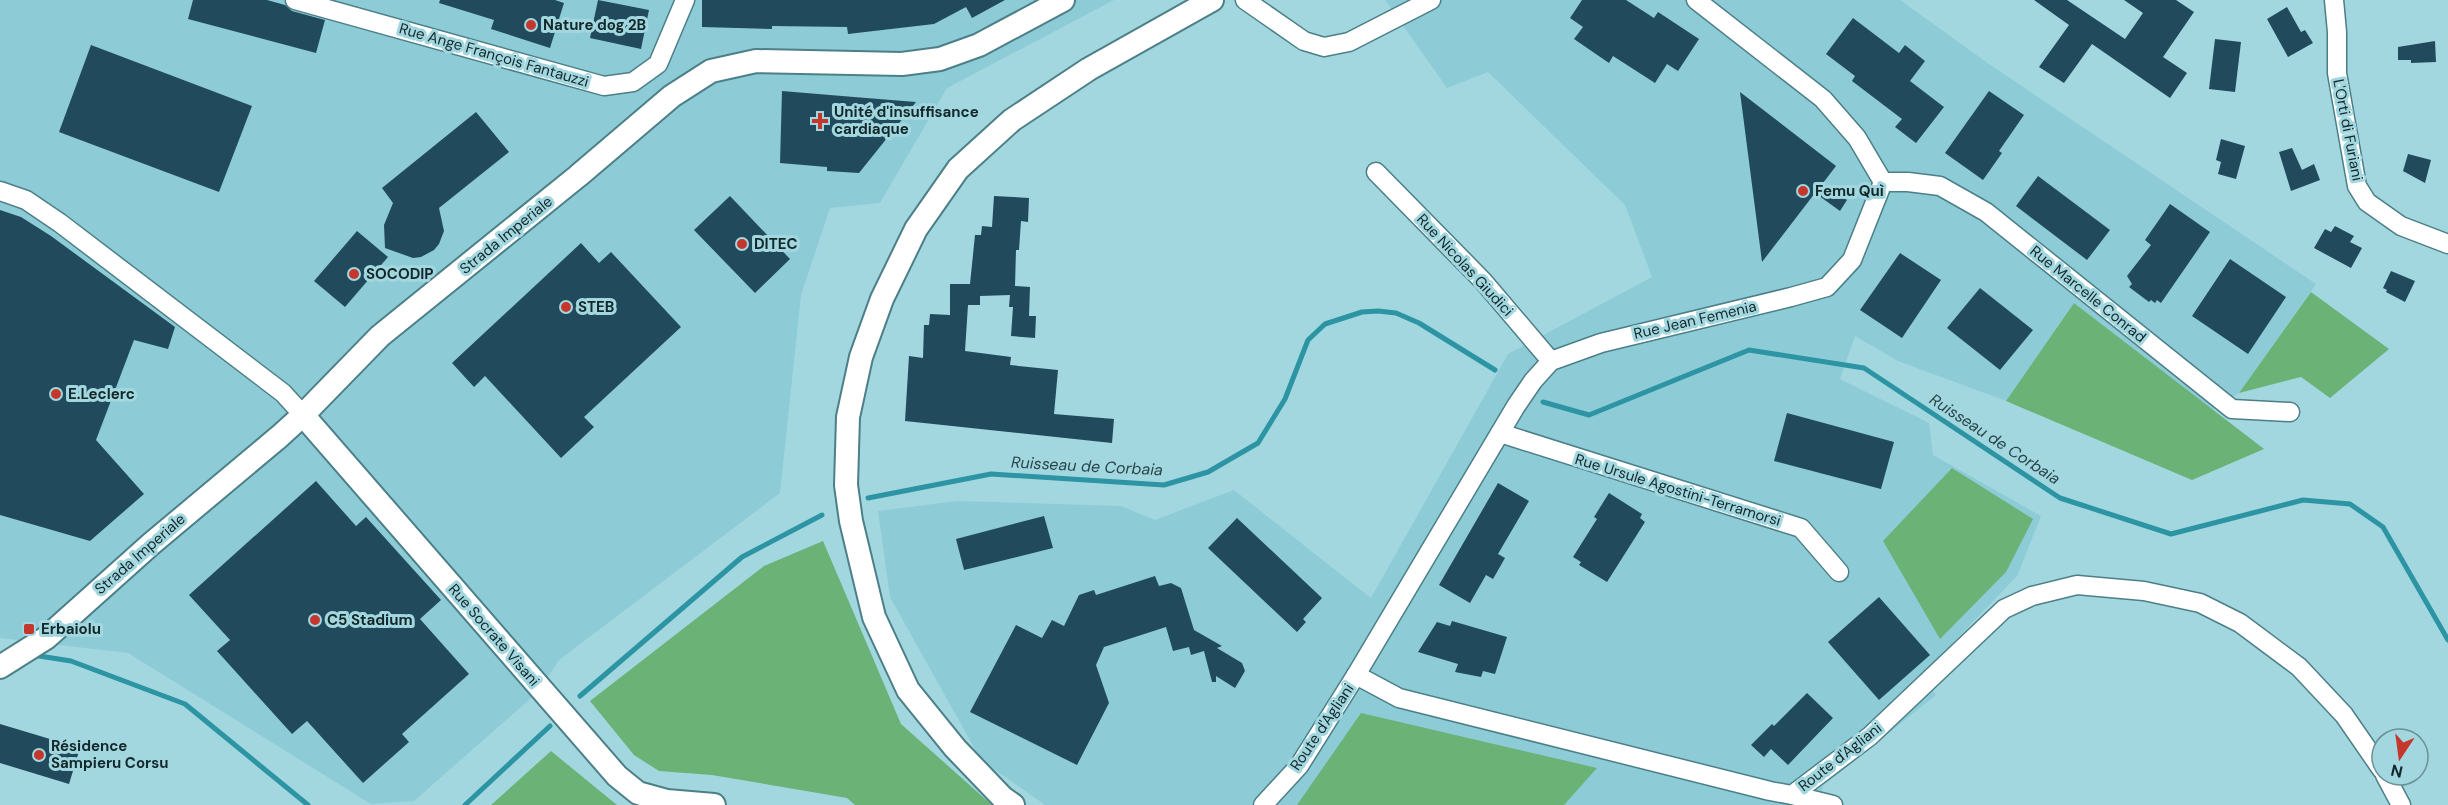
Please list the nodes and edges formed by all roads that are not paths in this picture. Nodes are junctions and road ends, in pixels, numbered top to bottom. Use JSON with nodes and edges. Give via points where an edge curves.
{"nodes":[{"id":1,"x":295,"y":0,"type":"edge"},
{"id":2,"x":685,"y":0,"type":"edge"},
{"id":3,"x":1064,"y":0,"type":"edge"},
{"id":4,"x":1212,"y":0,"type":"edge"},
{"id":5,"x":1431,"y":0,"type":"edge"},
{"id":6,"x":1696,"y":0,"type":"edge"},
{"id":7,"x":2334,"y":0,"type":"edge"},
{"id":8,"x":1251,"y":4,"type":"edge"},
{"id":9,"x":1376,"y":172,"type":"dead end"},
{"id":10,"x":1883,"y":182,"type":"junction"},
{"id":11,"x":0,"y":191,"type":"edge"},
{"id":12,"x":2448,"y":244,"type":"edge"},
{"id":13,"x":1551,"y":361,"type":"junction"},
{"id":14,"x":2290,"y":412,"type":"dead end"},
{"id":15,"x":303,"y":415,"type":"junction"},
{"id":16,"x":1500,"y":433,"type":"junction"},
{"id":17,"x":1839,"y":572,"type":"dead end"},
{"id":18,"x":0,"y":667,"type":"edge"},
{"id":19,"x":1356,"y":675,"type":"junction"},
{"id":20,"x":2370,"y":753,"type":"edge"},
{"id":21,"x":2391,"y":787,"type":"edge"},
{"id":22,"x":1792,"y":795,"type":"junction"},
{"id":23,"x":714,"y":805,"type":"edge"},
{"id":24,"x":1013,"y":805,"type":"edge"},
{"id":25,"x":1263,"y":805,"type":"edge"},
{"id":26,"x":1833,"y":805,"type":"edge"},
{"id":27,"x":2401,"y":805,"type":"edge"}],
"edges":[{"from":1,"to":2,"type":"street","name":"Rue Ange François Fantauzzi","via":[[604,86],[633,82],[658,64]]},
{"from":3,"to":15,"type":"street","name":"Strada Imperiale","via":[[979,45],[940,59],[903,64],[756,61],[711,71],[672,96],[380,336]]},
{"from":4,"to":24,"type":"street","via":[[1089,69],[1012,120],[958,169],[916,229],[882,299],[861,357],[848,417],[846,485],[874,617],[908,690],[955,748]]},
{"from":5,"to":8,"type":"street","via":[[1349,42],[1324,47],[1304,41]]},
{"from":6,"to":10,"type":"street","via":[[1823,99],[1857,138]]},
{"from":7,"to":12,"type":"street","name":"L'Orti di Furiani","via":[[2337,73],[2357,186],[2367,202],[2401,226]]},
{"from":9,"to":13,"type":"street","name":"Rue Nicolas Giudici","via":[[1483,282]]},
{"from":10,"to":13,"type":"street","name":"Rue Jean Femenia","via":[[1852,260],[1827,287],[1601,343]]},
{"from":10,"to":14,"type":"street","name":"Rue Marcelle Conrad","via":[[1940,186],[1986,212],[2232,409]]},
{"from":11,"to":15,"type":"street","via":[[26,200],[60,222],[283,393]]},
{"from":13,"to":16,"type":"street","name":"Rue Jean Femenia","via":[[1533,381]]},
{"from":15,"to":18,"type":"street","name":"Strada Imperiale","via":[[46,638]]},
{"from":15,"to":23,"type":"street","name":"Rue Socrate Visani","via":[[617,776],[638,793],[667,801]]},
{"from":16,"to":17,"type":"street","name":"Rue Ursule Agostini-Terramorsi","via":[[1801,528]]},
{"from":16,"to":19,"type":"street","name":"Rue Jean Femenia"},
{"from":19,"to":22,"type":"street","name":"Route d'Agliani","via":[[1399,698]]},
{"from":19,"to":25,"type":"street","name":"Route d'Agliani","via":[[1299,766]]},
{"from":20,"to":22,"type":"street","name":"Route d'Agliani","via":[[2344,716],[2299,667],[2240,623],[2200,603],[2144,591],[2077,585],[2032,596],[2004,609],[1870,736]]},
{"from":21,"to":27,"type":"street"},
{"from":22,"to":26,"type":"street"}]}
